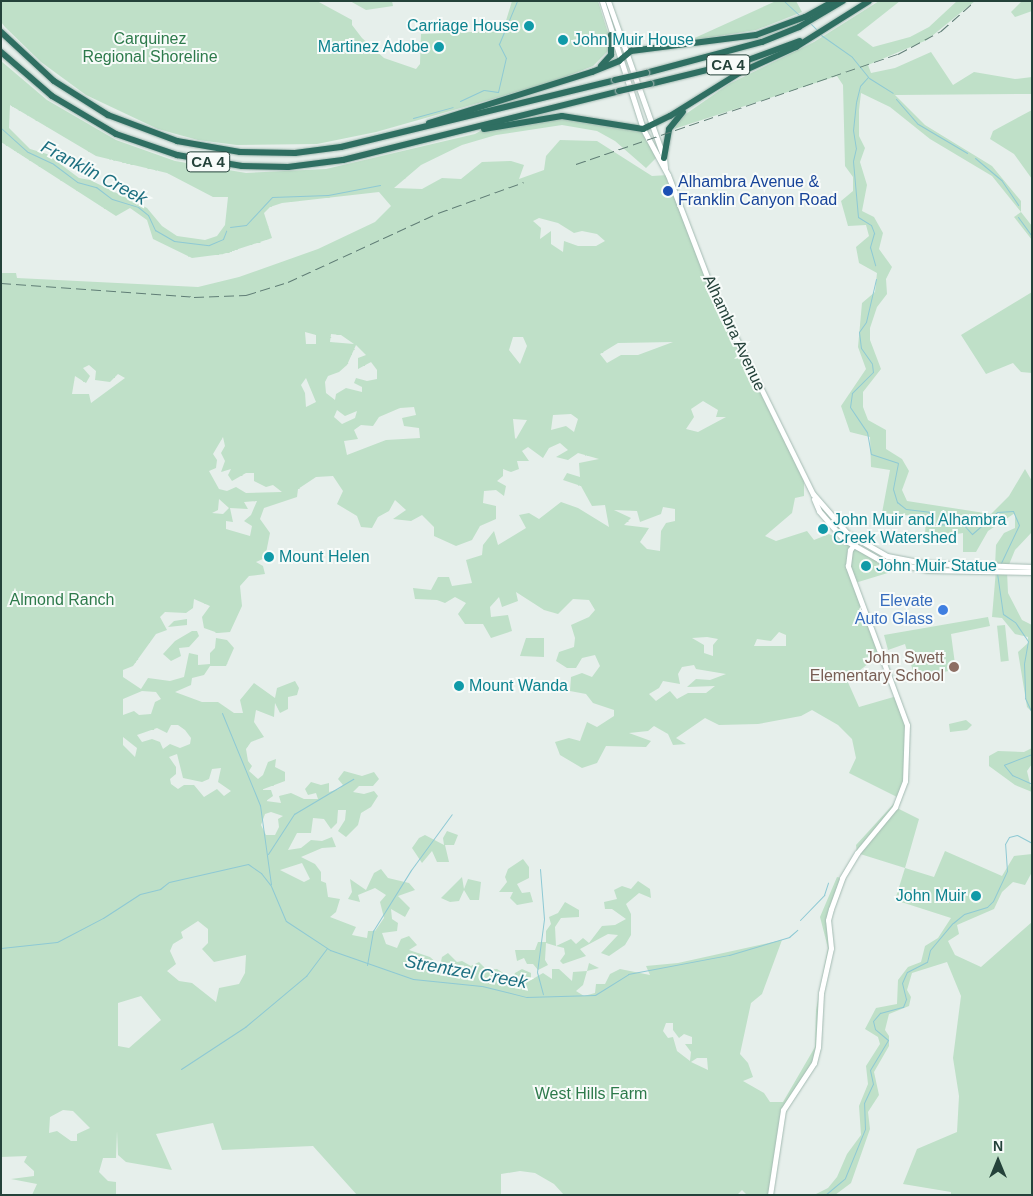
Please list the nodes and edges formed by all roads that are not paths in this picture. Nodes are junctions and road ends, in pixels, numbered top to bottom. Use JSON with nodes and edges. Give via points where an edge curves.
{"nodes":[{"id":1,"x":602,"y":1,"type":"edge"},
{"id":2,"x":608,"y":1,"type":"edge"},
{"id":3,"x":834,"y":1,"type":"edge"},
{"id":4,"x":843,"y":1,"type":"edge"},
{"id":5,"x":869,"y":1,"type":"edge"},
{"id":6,"x":828,"y":8,"type":"junction"},
{"id":7,"x":797,"y":24,"type":"junction"},
{"id":8,"x":1,"y":32,"type":"edge"},
{"id":9,"x":611,"y":35,"type":"junction"},
{"id":10,"x":804,"y":40,"type":"junction"},
{"id":11,"x":1,"y":52,"type":"edge"},
{"id":12,"x":628,"y":55,"type":"junction"},
{"id":13,"x":619,"y":62,"type":"junction"},
{"id":14,"x":592,"y":72,"type":"junction"},
{"id":15,"x":693,"y":102,"type":"junction"},
{"id":16,"x":652,"y":125,"type":"junction"},
{"id":17,"x":643,"y":129,"type":"junction"},
{"id":18,"x":443,"y":135,"type":"junction"},
{"id":19,"x":395,"y":136,"type":"junction"},
{"id":20,"x":664,"y":158,"type":"junction"},
{"id":21,"x":665,"y":169,"type":"junction"},
{"id":22,"x":812,"y":494,"type":"junction"},
{"id":23,"x":857,"y":540,"type":"junction"},
{"id":24,"x":853,"y":546,"type":"junction"},
{"id":25,"x":1032,"y":567,"type":"edge"},
{"id":26,"x":995,"y":568,"type":"junction"},
{"id":27,"x":1008,"y":569,"type":"junction"},
{"id":28,"x":1032,"y":572,"type":"edge"},
{"id":29,"x":770,"y":1195,"type":"edge"}],
"edges":[{"from":1,"to":9,"type":"main road","name":"Alhambra Avenue"},
{"from":2,"to":12,"type":"main road","name":"Alhambra Avenue"},
{"from":3,"to":6,"type":"highway"},
{"from":4,"to":6,"type":"highway","number":"CA 4"},
{"from":5,"to":10,"type":"highway","number":"CA 4"},
{"from":6,"to":7,"type":"highway","number":"CA 4"},
{"from":7,"to":12,"type":"highway","via":[[742,38],[631,51]]},
{"from":7,"to":19,"type":"highway","number":"CA 4","bridge":true,"via":[[744,48]]},
{"from":8,"to":19,"type":"highway","number":"CA 4","via":[[39,69],[84,101],[133,126],[177,141],[231,151],[286,153],[332,149]]},
{"from":9,"to":13,"type":"main road","name":"Alhambra Avenue"},
{"from":9,"to":14,"type":"highway","via":[[611,55],[606,64]]},
{"from":10,"to":15,"type":"highway","via":[[739,73]]},
{"from":10,"to":18,"type":"highway","number":"CA 4","bridge":true,"via":[[748,60]]},
{"from":11,"to":18,"type":"highway","number":"CA 4","via":[[44,91],[91,121],[142,144],[196,160],[251,166],[307,165],[353,158]]},
{"from":12,"to":13,"type":"highway"},
{"from":12,"to":16,"type":"main road","name":"Alhambra Avenue"},
{"from":13,"to":14,"type":"highway"},
{"from":13,"to":17,"type":"main road","name":"Alhambra Avenue"},
{"from":14,"to":19,"type":"highway"},
{"from":15,"to":16,"type":"highway"},
{"from":15,"to":20,"type":"highway","via":[[669,129]]},
{"from":16,"to":17,"type":"highway"},
{"from":16,"to":20,"type":"main road","name":"Alhambra Avenue"},
{"from":17,"to":18,"type":"highway","via":[[562,116]]},
{"from":17,"to":21,"type":"main road","name":"Alhambra Avenue"},
{"from":20,"to":21,"type":"main road","name":"Alhambra Avenue"},
{"from":21,"to":22,"type":"main road","name":"Alhambra Avenue","via":[[711,287]]},
{"from":22,"to":23,"type":"main road","name":"Alhambra Avenue"},
{"from":22,"to":24,"type":"main road","name":"Alhambra Avenue","via":[[830,526]]},
{"from":23,"to":24,"type":"main road"},
{"from":23,"to":26,"type":"main road","name":"Alhambra Avenue","via":[[904,560]]},
{"from":24,"to":26,"type":"main road","name":"Alhambra Avenue","via":[[904,568]]},
{"from":24,"to":29,"type":"main road","via":[[848,566],[907,725],[906,781],[895,807],[856,853],[842,878],[831,909],[828,920],[831,948],[821,993],[818,1047],[814,1063],[783,1110]]},
{"from":25,"to":27,"type":"main road","name":"Alhambra Avenue"},
{"from":26,"to":27,"type":"main road","name":"Alhambra Avenue"},
{"from":27,"to":28,"type":"main road","name":"Alhambra Avenue"}]}
